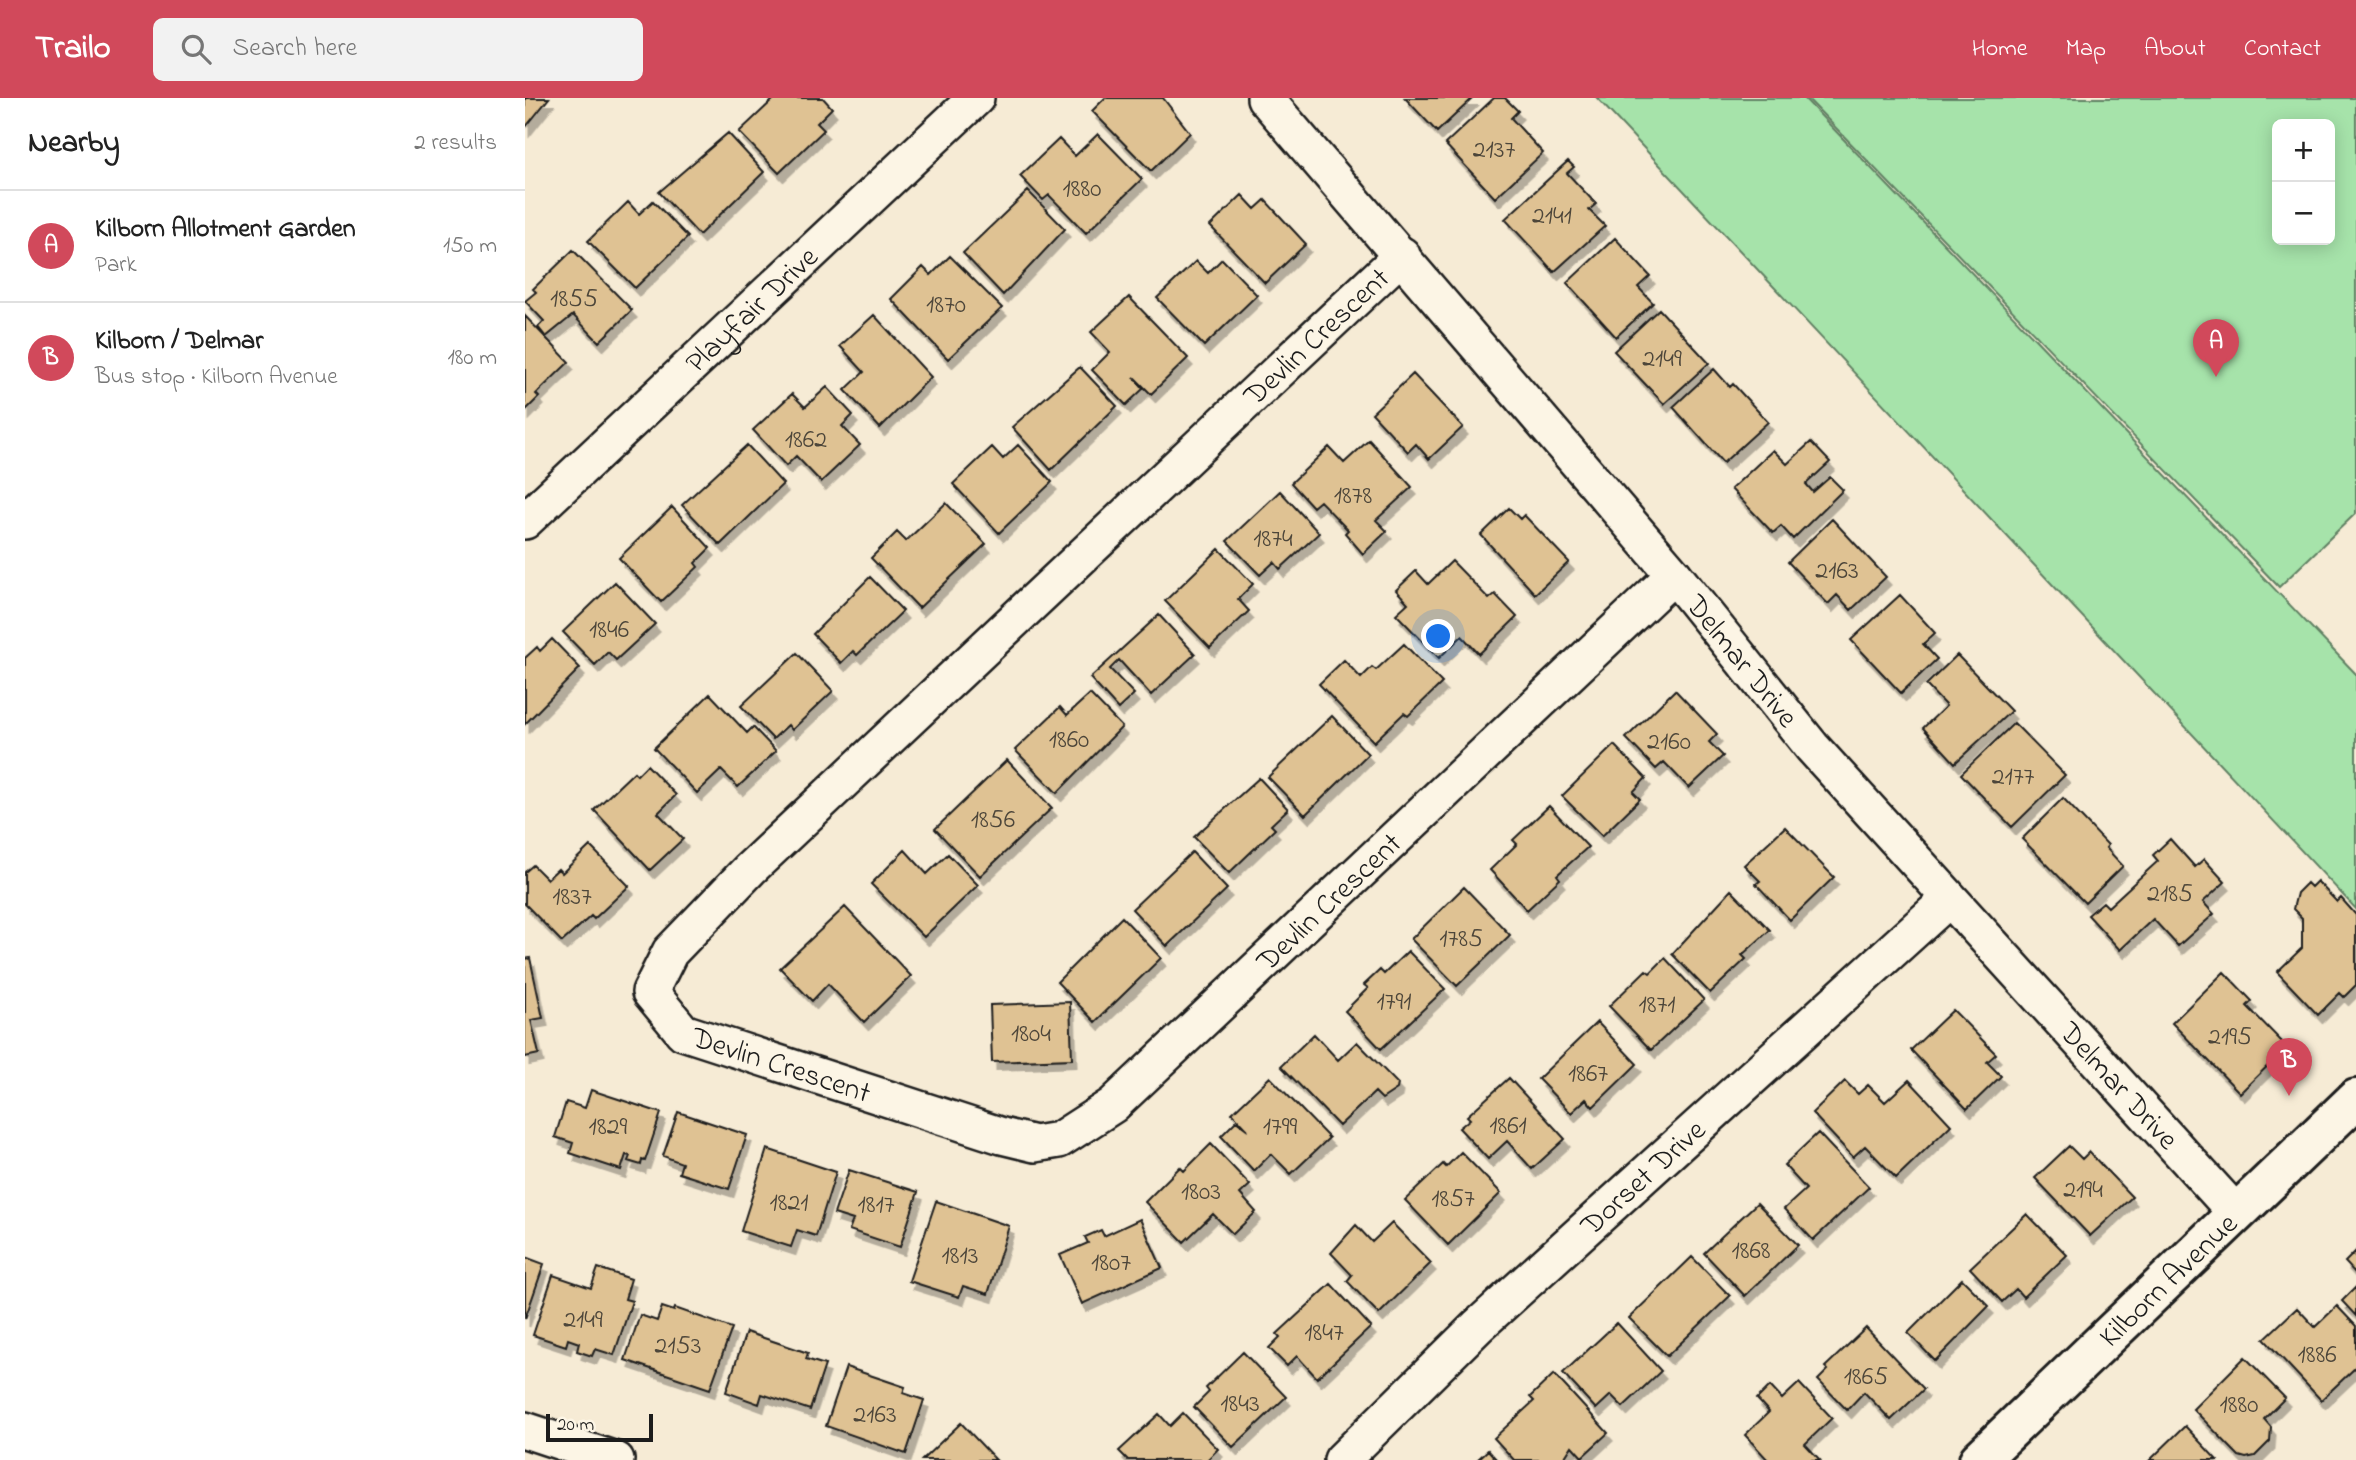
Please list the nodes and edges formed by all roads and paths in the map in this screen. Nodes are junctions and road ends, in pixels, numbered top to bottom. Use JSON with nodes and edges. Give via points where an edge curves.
{"nodes":[{"id":1,"x":976,"y":98,"type":"edge"},
{"id":2,"x":1265,"y":98,"type":"edge"},
{"id":3,"x":1402,"y":255,"type":"junction"},
{"id":4,"x":525,"y":521,"type":"edge"},
{"id":5,"x":1674,"y":575,"type":"junction"},
{"id":6,"x":1949,"y":899,"type":"junction"},
{"id":7,"x":2356,"y":1099,"type":"edge"},
{"id":8,"x":2236,"y":1213,"type":"junction"},
{"id":9,"x":525,"y":1430,"type":"edge"},
{"id":10,"x":616,"y":1460,"type":"edge"},
{"id":11,"x":1342,"y":1460,"type":"edge"},
{"id":12,"x":1979,"y":1460,"type":"edge"}],
"edges":[{"from":1,"to":4,"type":"street","name":"Playfair Drive"},
{"from":2,"to":3,"type":"street","name":"Delmar Drive"},
{"from":3,"to":5,"type":"street","name":"Delmar Drive"},
{"from":3,"to":5,"type":"street","name":"Devlin Crescent","via":[[750,869],[670,952],[650,992],[683,1032],[1002,1136],[1035,1144],[1059,1140],[1113,1105]]},
{"from":5,"to":6,"type":"street","name":"Delmar Drive","via":[[1812,747]]},
{"from":6,"to":8,"type":"street","name":"Delmar Drive"},
{"from":6,"to":11,"type":"street","name":"Dorset Drive","via":[[1478,1326]]},
{"from":7,"to":8,"type":"street","name":"Kilborn Avenue"},
{"from":8,"to":12,"type":"street","name":"Kilborn Avenue"},
{"from":9,"to":10,"type":"street"}]}
